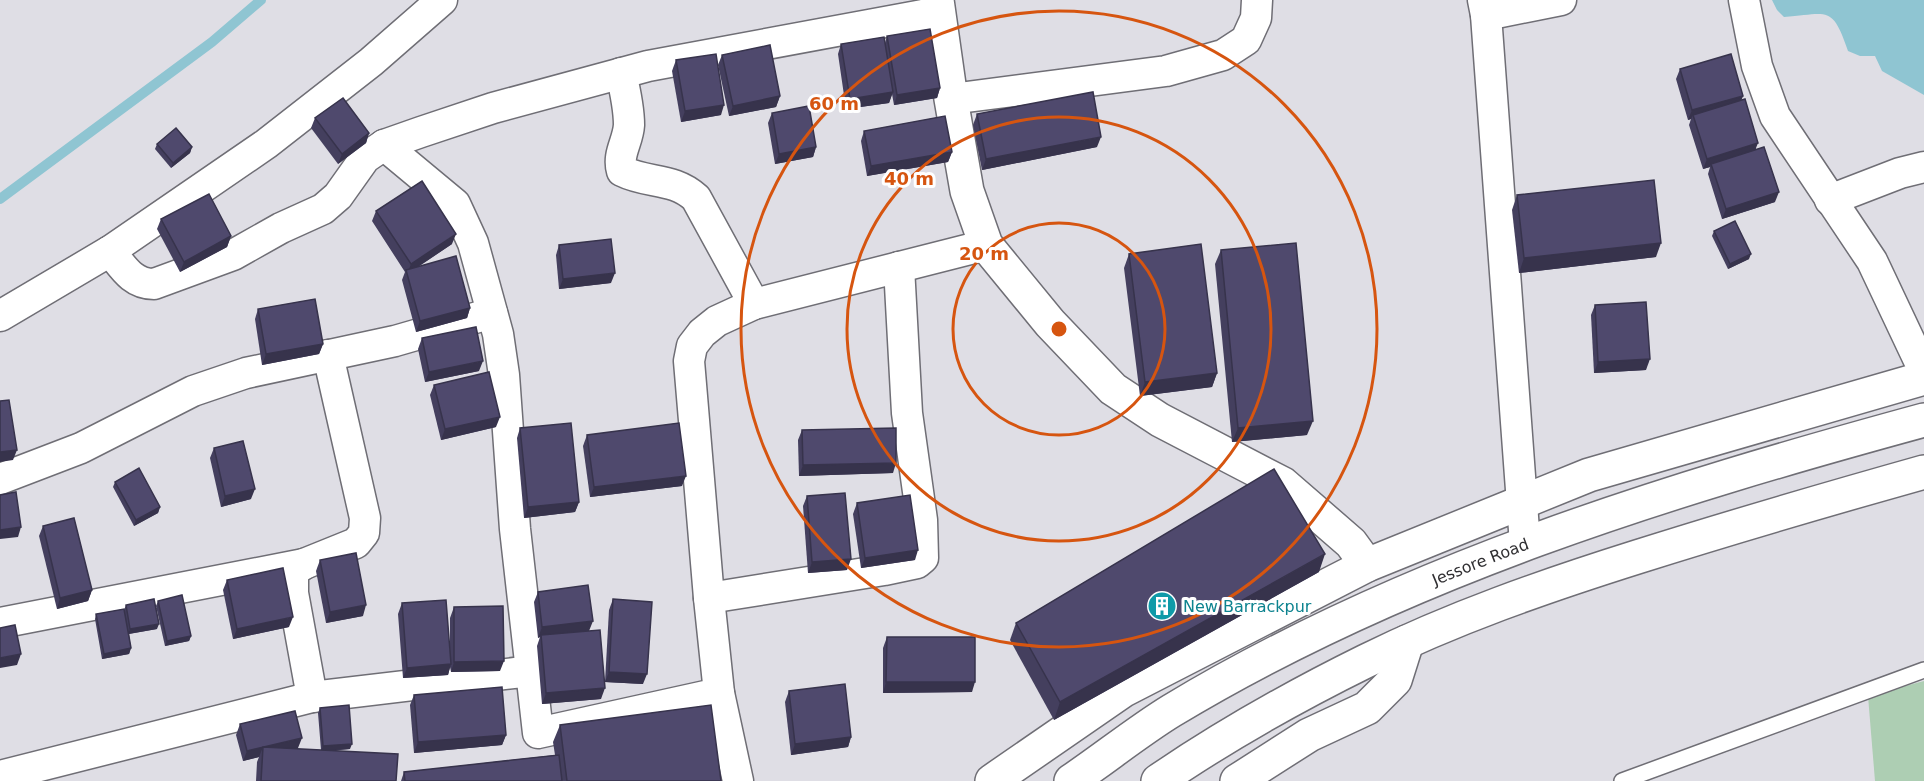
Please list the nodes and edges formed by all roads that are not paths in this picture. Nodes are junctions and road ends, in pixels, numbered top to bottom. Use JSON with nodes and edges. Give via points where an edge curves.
{"nodes":[{"id":1,"x":442,"y":0,"type":"edge"},
{"id":2,"x":1257,"y":0,"type":"edge"},
{"id":3,"x":1561,"y":0,"type":"edge"},
{"id":4,"x":1744,"y":0,"type":"edge"},
{"id":5,"x":938,"y":6,"type":"edge"},
{"id":6,"x":1484,"y":8,"type":"edge"},
{"id":7,"x":621,"y":73,"type":"junction"},
{"id":8,"x":951,"y":99,"type":"junction"},
{"id":9,"x":384,"y":145,"type":"junction"},
{"id":10,"x":1924,"y":167,"type":"edge"},
{"id":11,"x":1830,"y":200,"type":"junction"},
{"id":12,"x":986,"y":245,"type":"junction"},
{"id":13,"x":110,"y":251,"type":"junction"},
{"id":14,"x":899,"y":267,"type":"junction"},
{"id":15,"x":754,"y":304,"type":"junction"},
{"id":16,"x":492,"y":313,"type":"junction"},
{"id":17,"x":0,"y":316,"type":"edge"},
{"id":18,"x":328,"y":355,"type":"junction"},
{"id":19,"x":1924,"y":371,"type":"edge"},
{"id":20,"x":1924,"y":378,"type":"edge"},
{"id":21,"x":1924,"y":420,"type":"edge"},
{"id":22,"x":1924,"y":472,"type":"edge"},
{"id":23,"x":0,"y":479,"type":"edge"},
{"id":24,"x":1521,"y":501,"type":"junction"},
{"id":25,"x":1525,"y":544,"type":"junction"},
{"id":26,"x":304,"y":564,"type":"junction"},
{"id":27,"x":1367,"y":565,"type":"junction"},
{"id":28,"x":709,"y":597,"type":"junction"},
{"id":29,"x":0,"y":623,"type":"edge"},
{"id":30,"x":1407,"y":642,"type":"junction"},
{"id":31,"x":1924,"y":670,"type":"edge"},
{"id":32,"x":531,"y":671,"type":"junction"},
{"id":33,"x":719,"y":693,"type":"junction"},
{"id":34,"x":312,"y":697,"type":"junction"},
{"id":35,"x":0,"y":776,"type":"edge"},
{"id":36,"x":738,"y":781,"type":"edge"},
{"id":37,"x":992,"y":781,"type":"edge"},
{"id":38,"x":1071,"y":781,"type":"edge"},
{"id":39,"x":1158,"y":781,"type":"edge"},
{"id":40,"x":1237,"y":781,"type":"edge"},
{"id":41,"x":1622,"y":781,"type":"edge"}],
"edges":[{"from":1,"to":13,"type":"street","via":[[371,62],[266,144]]},
{"from":2,"to":8,"type":"street","via":[[1256,18],[1246,40],[1222,55],[1166,70]]},
{"from":3,"to":6,"type":"street"},
{"from":4,"to":11,"type":"street","via":[[1757,66],[1775,116]]},
{"from":5,"to":7,"type":"street"},
{"from":5,"to":8,"type":"main road"},
{"from":6,"to":24,"type":"street"},
{"from":7,"to":9,"type":"street","via":[[493,108]]},
{"from":7,"to":15,"type":"street","via":[[629,127],[619,161],[622,171],[670,183],[696,198]]},
{"from":8,"to":12,"type":"main road","via":[[967,191]]},
{"from":9,"to":13,"type":"street","via":[[365,158],[338,196],[323,209],[233,255],[154,284],[143,284]]},
{"from":9,"to":16,"type":"street","via":[[455,204],[473,243]]},
{"from":10,"to":11,"type":"street"},
{"from":11,"to":19,"type":"street","via":[[1872,261]]},
{"from":12,"to":14,"type":"street"},
{"from":12,"to":27,"type":"main road","via":[[1050,323],[1113,389],[1160,420],[1283,484],[1351,543]]},
{"from":13,"to":17,"type":"street"},
{"from":14,"to":15,"type":"street"},
{"from":14,"to":28,"type":"street","via":[[922,558],[917,563],[884,570]]},
{"from":15,"to":28,"type":"street","via":[[717,321],[702,333],[692,345],[689,361]]},
{"from":16,"to":18,"type":"street","via":[[395,341]]},
{"from":16,"to":32,"type":"street","via":[[504,375],[515,529]]},
{"from":18,"to":23,"type":"street","via":[[246,373],[193,391],[81,448]]},
{"from":18,"to":26,"type":"street","via":[[360,493],[364,533],[356,543]]},
{"from":20,"to":24,"type":"main road","via":[[1589,475]]},
{"from":21,"to":25,"type":"main road","name":"Jessore Road","via":[[1601,516]]},
{"from":22,"to":30,"type":"main road","via":[[1552,584]]},
{"from":24,"to":25,"type":"street"},
{"from":24,"to":27,"type":"main road"},
{"from":25,"to":38,"type":"main road","name":"Jessore Road","via":[[1392,596],[1254,665],[1170,712]]},
{"from":26,"to":29,"type":"street"},
{"from":26,"to":34,"type":"street","via":[[293,571],[293,593]]},
{"from":27,"to":37,"type":"main road","via":[[1124,690]]},
{"from":28,"to":33,"type":"street"},
{"from":30,"to":39,"type":"main road","via":[[1277,708]]},
{"from":30,"to":40,"type":"main road","via":[[1395,680],[1367,708],[1309,735]]},
{"from":31,"to":41,"type":"lane"},
{"from":32,"to":33,"type":"street","via":[[537,733]]},
{"from":32,"to":34,"type":"street"},
{"from":33,"to":36,"type":"street"},
{"from":34,"to":35,"type":"street"}]}
